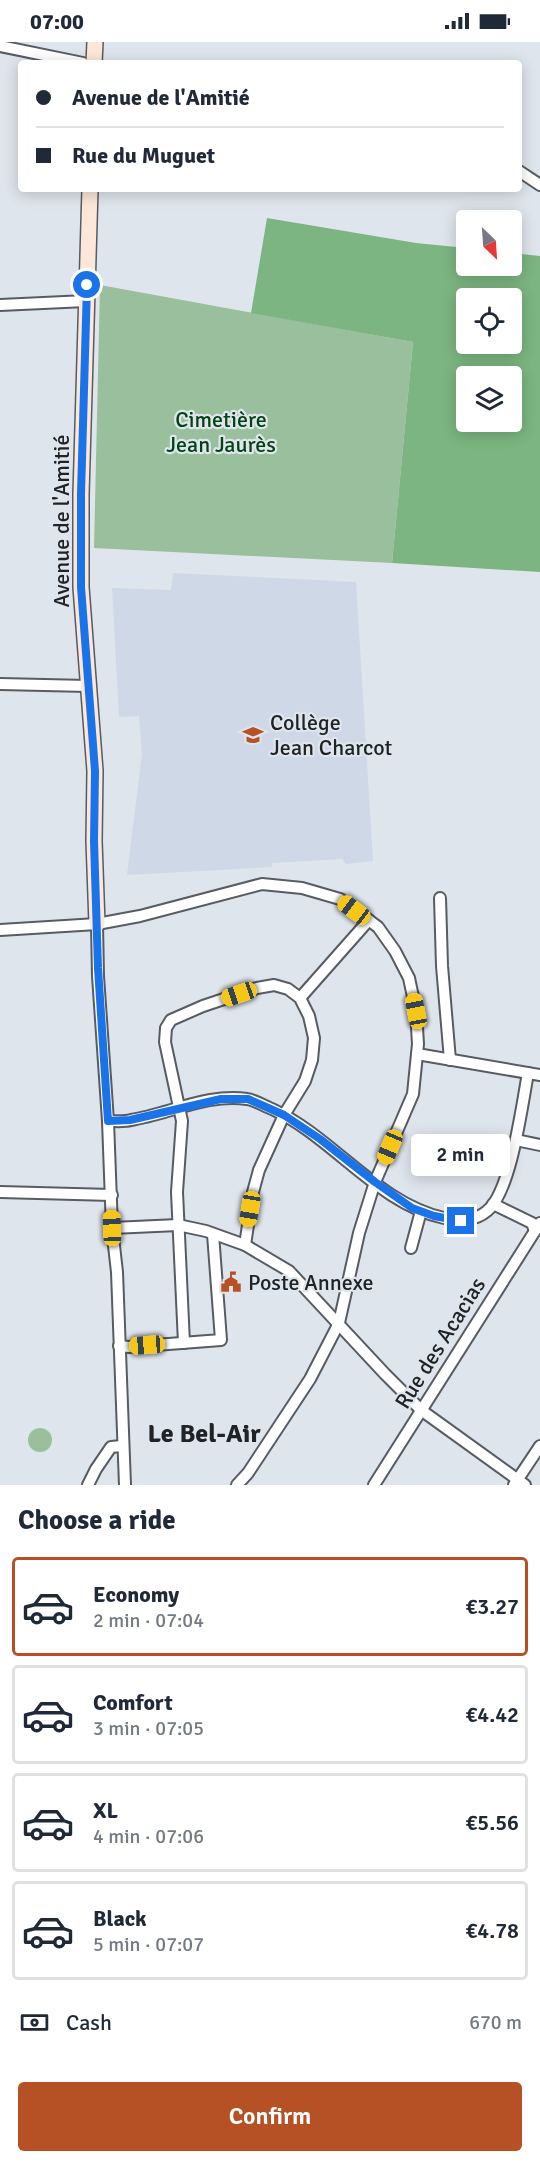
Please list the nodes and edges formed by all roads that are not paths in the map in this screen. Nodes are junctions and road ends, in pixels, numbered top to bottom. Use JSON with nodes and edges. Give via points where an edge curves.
{"nodes":[{"id":1,"x":95,"y":42,"type":"edge"},
{"id":2,"x":0,"y":46,"type":"edge"},
{"id":3,"x":68,"y":60,"type":"edge"},
{"id":4,"x":94,"y":60,"type":"edge"},
{"id":5,"x":522,"y":173,"type":"edge"},
{"id":6,"x":540,"y":185,"type":"edge"},
{"id":7,"x":90,"y":192,"type":"edge"},
{"id":8,"x":86,"y":301,"type":"junction"},
{"id":9,"x":0,"y":305,"type":"edge"},
{"id":10,"x":0,"y":684,"type":"edge"},
{"id":11,"x":88,"y":686,"type":"junction"},
{"id":12,"x":440,"y":898,"type":"dead end"},
{"id":13,"x":369,"y":920,"type":"junction"},
{"id":14,"x":97,"y":924,"type":"junction"},
{"id":15,"x":0,"y":930,"type":"edge"},
{"id":16,"x":300,"y":998,"type":"junction"},
{"id":17,"x":417,"y":1054,"type":"junction"},
{"id":18,"x":450,"y":1060,"type":"junction"},
{"id":19,"x":534,"y":1074,"type":"edge"},
{"id":20,"x":180,"y":1107,"type":"junction"},
{"id":21,"x":284,"y":1115,"type":"junction"},
{"id":22,"x":108,"y":1121,"type":"junction"},
{"id":23,"x":516,"y":1140,"type":"junction"},
{"id":24,"x":540,"y":1145,"type":"edge"},
{"id":25,"x":375,"y":1182,"type":"junction"},
{"id":26,"x":0,"y":1192,"type":"edge"},
{"id":27,"x":112,"y":1195,"type":"junction"},
{"id":28,"x":493,"y":1204,"type":"junction"},
{"id":29,"x":421,"y":1211,"type":"junction"},
{"id":30,"x":178,"y":1225,"type":"junction"},
{"id":31,"x":537,"y":1227,"type":"edge"},
{"id":32,"x":112,"y":1228,"type":"junction"},
{"id":33,"x":213,"y":1234,"type":"junction"},
{"id":34,"x":244,"y":1245,"type":"junction"},
{"id":35,"x":411,"y":1248,"type":"dead end"},
{"id":36,"x":339,"y":1323,"type":"junction"},
{"id":37,"x":184,"y":1343,"type":"junction"},
{"id":38,"x":119,"y":1346,"type":"junction"},
{"id":39,"x":421,"y":1410,"type":"junction"},
{"id":40,"x":123,"y":1446,"type":"junction"},
{"id":41,"x":540,"y":1446,"type":"edge"},
{"id":42,"x":519,"y":1483,"type":"edge"},
{"id":43,"x":88,"y":1485,"type":"edge"},
{"id":44,"x":125,"y":1485,"type":"edge"},
{"id":45,"x":237,"y":1485,"type":"edge"},
{"id":46,"x":374,"y":1485,"type":"edge"}],
"edges":[{"from":1,"to":4,"type":"street"},
{"from":2,"to":3,"type":"street"},
{"from":5,"to":6,"type":"street"},
{"from":7,"to":8,"type":"street","name":"Avenue de l'Amitié"},
{"from":8,"to":9,"type":"street"},
{"from":8,"to":11,"type":"street","name":"Avenue de l'Amitié","via":[[81,587]]},
{"from":10,"to":11,"type":"street"},
{"from":11,"to":14,"type":"street","name":"Avenue de l'Amitié","via":[[95,771]]},
{"from":12,"to":18,"type":"street"},
{"from":13,"to":14,"type":"street","via":[[340,899],[302,888],[262,884]]},
{"from":13,"to":16,"type":"street"},
{"from":13,"to":17,"type":"street","via":[[395,951],[409,978],[416,1011]]},
{"from":14,"to":15,"type":"street"},
{"from":14,"to":22,"type":"street"},
{"from":16,"to":20,"type":"street","via":[[274,985],[171,1020],[165,1042]]},
{"from":16,"to":21,"type":"street","via":[[314,1038],[312,1060],[305,1081]]},
{"from":17,"to":18,"type":"street"},
{"from":17,"to":25,"type":"street","via":[[413,1094]]},
{"from":18,"to":19,"type":"street"},
{"from":19,"to":23,"type":"street"},
{"from":20,"to":21,"type":"street","via":[[221,1099],[248,1099]]},
{"from":20,"to":22,"type":"street","via":[[130,1120]]},
{"from":20,"to":30,"type":"street"},
{"from":21,"to":25,"type":"street"},
{"from":21,"to":34,"type":"street","via":[[253,1192]]},
{"from":22,"to":27,"type":"street"},
{"from":23,"to":24,"type":"street"},
{"from":23,"to":28,"type":"street","via":[[506,1180]]},
{"from":25,"to":29,"type":"street"},
{"from":25,"to":36,"type":"street"},
{"from":26,"to":27,"type":"street"},
{"from":27,"to":32,"type":"street"},
{"from":28,"to":29,"type":"street","via":[[488,1211],[461,1221]]},
{"from":28,"to":31,"type":"street"},
{"from":29,"to":35,"type":"street"},
{"from":30,"to":32,"type":"street"},
{"from":30,"to":33,"type":"street"},
{"from":30,"to":37,"type":"street"},
{"from":31,"to":39,"type":"street","name":"Rue des Acacias"},
{"from":32,"to":38,"type":"street"},
{"from":33,"to":34,"type":"street"},
{"from":33,"to":37,"type":"street","via":[[221,1340]]},
{"from":34,"to":36,"type":"street","via":[[289,1271]]},
{"from":36,"to":39,"type":"street"},
{"from":36,"to":45,"type":"street","via":[[310,1379]]},
{"from":37,"to":38,"type":"street"},
{"from":38,"to":40,"type":"street"},
{"from":39,"to":42,"type":"street"},
{"from":39,"to":46,"type":"street","name":"Rue des Acacias"},
{"from":40,"to":43,"type":"street","via":[[111,1447]]},
{"from":40,"to":44,"type":"street"},
{"from":41,"to":42,"type":"street"}]}
